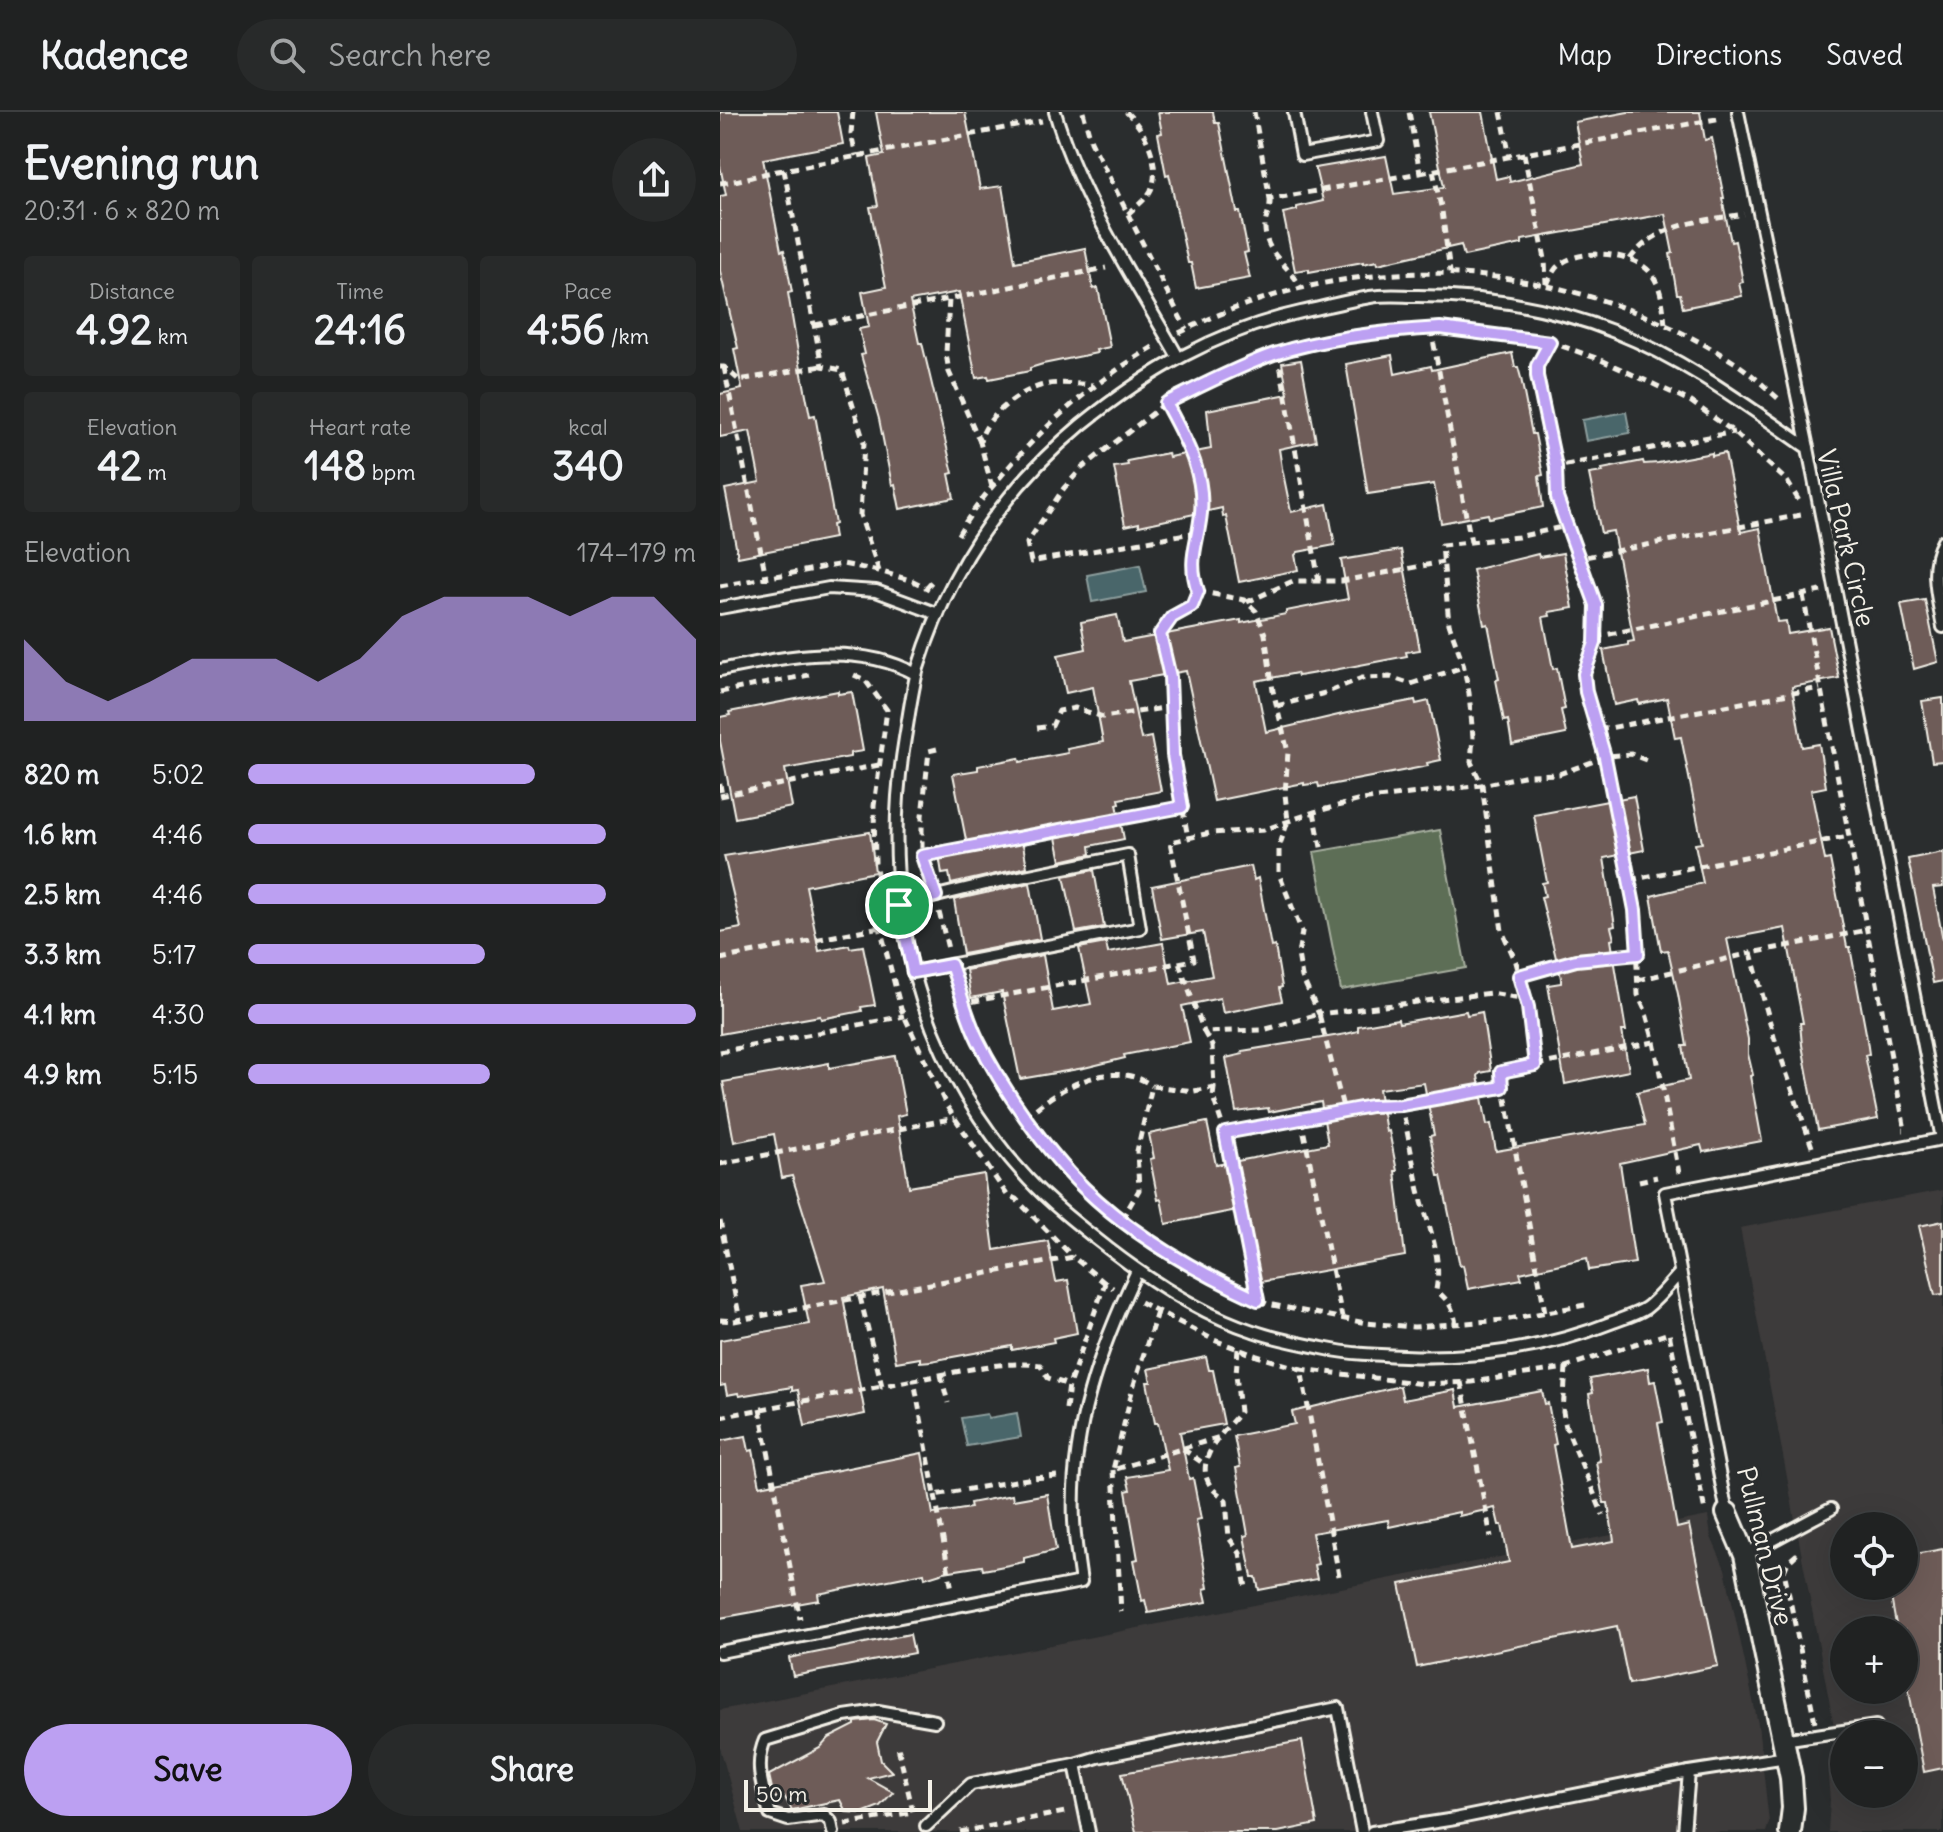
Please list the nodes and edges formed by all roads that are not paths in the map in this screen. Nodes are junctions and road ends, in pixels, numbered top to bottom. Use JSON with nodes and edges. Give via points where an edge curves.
{"nodes":[{"id":1,"x":1055,"y":112,"type":"edge"},
{"id":2,"x":1294,"y":112,"type":"edge"},
{"id":3,"x":1372,"y":112,"type":"edge"},
{"id":4,"x":1733,"y":114,"type":"edge"},
{"id":5,"x":1178,"y":357,"type":"junction"},
{"id":6,"x":1808,"y":448,"type":"junction"},
{"id":7,"x":1943,"y":541,"type":"edge"},
{"id":8,"x":720,"y":608,"type":"edge"},
{"id":9,"x":938,"y":614,"type":"junction"},
{"id":10,"x":1943,"y":627,"type":"edge"},
{"id":11,"x":720,"y":670,"type":"edge"},
{"id":12,"x":916,"y":674,"type":"junction"},
{"id":13,"x":899,"y":905,"type":"junction"},
{"id":14,"x":913,"y":972,"type":"junction"},
{"id":15,"x":1137,"y":1271,"type":"junction"},
{"id":16,"x":1679,"y":1274,"type":"junction"},
{"id":17,"x":1831,"y":1509,"type":"dead end"},
{"id":18,"x":1718,"y":1517,"type":"joint"},
{"id":19,"x":1745,"y":1555,"type":"junction"},
{"id":20,"x":720,"y":1652,"type":"edge"},
{"id":21,"x":935,"y":1721,"type":"dead end"},
{"id":22,"x":1830,"y":1733,"type":"edge"},
{"id":23,"x":1785,"y":1748,"type":"junction"},
{"id":24,"x":1075,"y":1764,"type":"junction"},
{"id":25,"x":1689,"y":1772,"type":"junction"},
{"id":26,"x":926,"y":1826,"type":"dead end"},
{"id":27,"x":832,"y":1829,"type":"edge"},
{"id":28,"x":1088,"y":1832,"type":"edge"},
{"id":29,"x":1362,"y":1832,"type":"edge"},
{"id":30,"x":1372,"y":1832,"type":"edge"},
{"id":31,"x":1684,"y":1832,"type":"edge"},
{"id":32,"x":1790,"y":1832,"type":"edge"}],
"edges":[{"from":1,"to":5,"type":"lane","via":[[1090,197]]},
{"from":2,"to":3,"type":"lane","via":[[1302,155],[1378,141]]},
{"from":4,"to":6,"type":"lane"},
{"from":5,"to":6,"type":"lane","name":"Villa Park Circle","via":[[1259,322],[1376,296],[1500,301],[1554,312],[1656,349],[1725,388]]},
{"from":5,"to":9,"type":"lane","name":"Villa Park Circle","via":[[1113,399],[1025,476],[965,557]]},
{"from":6,"to":16,"type":"lane","name":"Villa Park Circle","via":[[1942,1139],[1665,1193]]},
{"from":7,"to":10,"type":"lane","via":[[1936,553],[1935,578]]},
{"from":8,"to":9,"type":"lane","via":[[829,588],[876,591]]},
{"from":9,"to":12,"type":"lane","name":"Villa Park Circle"},
{"from":11,"to":12,"type":"lane","via":[[825,654],[895,662]]},
{"from":12,"to":13,"type":"lane","name":"Villa Park Circle","via":[[898,780]]},
{"from":13,"to":14,"type":"lane","name":"Villa Park Circle"},
{"from":13,"to":14,"type":"lane","via":[[1128,855],[1140,928]]},
{"from":14,"to":15,"type":"lane","name":"Villa Park Circle","via":[[965,1095],[991,1133],[1029,1180]]},
{"from":15,"to":16,"type":"lane","name":"Villa Park Circle","via":[[1215,1316],[1255,1332],[1351,1355],[1441,1358],[1543,1345],[1594,1330],[1644,1310]]},
{"from":15,"to":20,"type":"lane","via":[[1095,1369],[1077,1446],[1074,1520],[1081,1582]]},
{"from":16,"to":18,"type":"lane","name":"Pullman Drive"},
{"from":17,"to":19,"type":"lane"},
{"from":18,"to":19,"type":"street","name":"Pullman Drive"},
{"from":19,"to":23,"type":"street","name":"Pullman Drive"},
{"from":21,"to":27,"type":"lane","via":[[878,1711],[765,1740],[759,1772],[770,1814],[788,1820],[824,1815]]},
{"from":22,"to":23,"type":"lane"},
{"from":23,"to":25,"type":"lane"},
{"from":23,"to":32,"type":"street","name":"Pullman Drive","via":[[1793,1808]]},
{"from":24,"to":26,"type":"lane","via":[[971,1784]]},
{"from":24,"to":28,"type":"lane"},
{"from":24,"to":29,"type":"lane","via":[[1338,1708]]},
{"from":25,"to":30,"type":"lane"},
{"from":25,"to":31,"type":"lane"}]}
